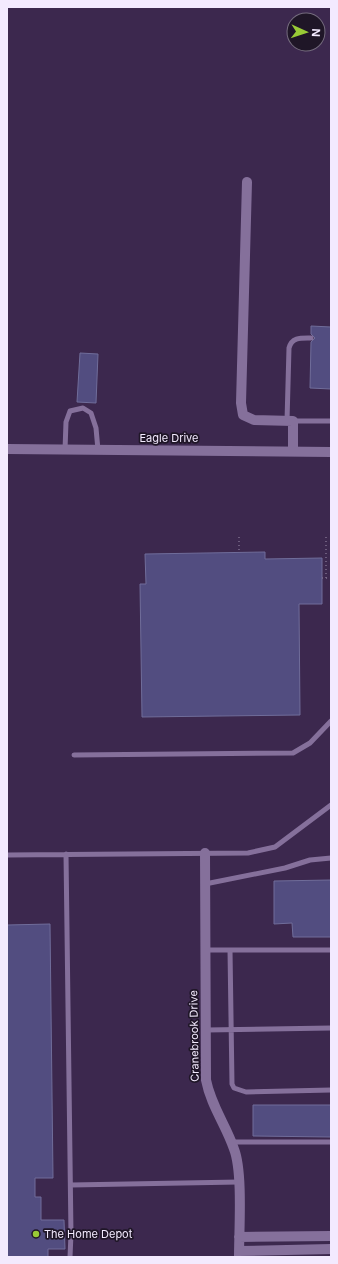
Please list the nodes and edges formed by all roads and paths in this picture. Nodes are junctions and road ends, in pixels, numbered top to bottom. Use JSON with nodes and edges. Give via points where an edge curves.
{"nodes":[{"id":1,"x":247,"y":182,"type":"dead end"},
{"id":2,"x":311,"y":338,"type":"dead end"},
{"id":3,"x":290,"y":421,"type":"junction"},
{"id":4,"x":331,"y":421,"type":"edge"},
{"id":5,"x":7,"y":450,"type":"edge"},
{"id":6,"x":65,"y":450,"type":"junction"},
{"id":7,"x":98,"y":450,"type":"junction"},
{"id":8,"x":293,"y":450,"type":"junction"},
{"id":9,"x":331,"y":452,"type":"edge"},
{"id":10,"x":326,"y":536,"type":"dead end"},
{"id":11,"x":238,"y":537,"type":"dead end"},
{"id":12,"x":239,"y":553,"type":"dead end"},
{"id":13,"x":322,"y":578,"type":"dead end"},
{"id":14,"x":326,"y":578,"type":"junction"},
{"id":15,"x":331,"y":578,"type":"edge"},
{"id":16,"x":331,"y":721,"type":"edge"},
{"id":17,"x":74,"y":755,"type":"dead end"},
{"id":18,"x":331,"y":805,"type":"edge"},
{"id":19,"x":205,"y":853,"type":"junction"},
{"id":20,"x":66,"y":854,"type":"junction"},
{"id":21,"x":7,"y":855,"type":"edge"},
{"id":22,"x":331,"y":858,"type":"edge"},
{"id":23,"x":205,"y":884,"type":"junction"},
{"id":24,"x":205,"y":950,"type":"junction"},
{"id":25,"x":230,"y":950,"type":"junction"},
{"id":26,"x":331,"y":950,"type":"edge"},
{"id":27,"x":331,"y":1028,"type":"edge"},
{"id":28,"x":206,"y":1030,"type":"junction"},
{"id":29,"x":231,"y":1030,"type":"junction"},
{"id":30,"x":331,"y":1090,"type":"edge"},
{"id":31,"x":231,"y":1142,"type":"junction"},
{"id":32,"x":331,"y":1142,"type":"edge"},
{"id":33,"x":239,"y":1182,"type":"junction"},
{"id":34,"x":71,"y":1185,"type":"junction"},
{"id":35,"x":331,"y":1236,"type":"edge"},
{"id":36,"x":239,"y":1237,"type":"junction"},
{"id":37,"x":331,"y":1249,"type":"edge"},
{"id":38,"x":239,"y":1254,"type":"edge"},
{"id":39,"x":70,"y":1257,"type":"edge"}],
"edges":[{"from":1,"to":3,"type":"street","via":[[241,403],[243,415],[254,420]]},
{"from":2,"to":3,"type":"lane","via":[[294,339],[291,342]]},
{"from":3,"to":4,"type":"lane"},
{"from":3,"to":8,"type":"street"},
{"from":5,"to":6,"type":"street","name":"Eagle Drive"},
{"from":6,"to":7,"type":"street","name":"Eagle Drive"},
{"from":6,"to":7,"type":"lane","via":[[66,422],[70,410],[83,408],[91,413],[96,428]]},
{"from":7,"to":8,"type":"street","name":"Eagle Drive"},
{"from":8,"to":9,"type":"street","name":"Eagle Drive"},
{"from":10,"to":14,"type":"path"},
{"from":11,"to":12,"type":"path"},
{"from":13,"to":14,"type":"path"},
{"from":14,"to":15,"type":"path"},
{"from":16,"to":17,"type":"lane","via":[[310,743],[293,753]]},
{"from":18,"to":19,"type":"lane","via":[[275,847],[248,853]]},
{"from":19,"to":20,"type":"lane"},
{"from":19,"to":23,"type":"street","name":"Cranebrook Drive"},
{"from":20,"to":21,"type":"lane"},
{"from":20,"to":34,"type":"lane"},
{"from":22,"to":23,"type":"lane","via":[[310,860],[285,868]]},
{"from":23,"to":24,"type":"street","name":"Cranebrook Drive"},
{"from":24,"to":25,"type":"lane"},
{"from":24,"to":28,"type":"street","name":"Cranebrook Drive"},
{"from":25,"to":26,"type":"lane"},
{"from":25,"to":29,"type":"lane"},
{"from":27,"to":29,"type":"lane"},
{"from":28,"to":29,"type":"lane"},
{"from":28,"to":31,"type":"street","name":"Cranebrook Drive","via":[[208,1088]]},
{"from":29,"to":30,"type":"lane","via":[[234,1088],[246,1092]]},
{"from":31,"to":32,"type":"lane"},
{"from":31,"to":33,"type":"street","name":"Cranebrook Drive","via":[[235,1150]]},
{"from":33,"to":34,"type":"lane"},
{"from":33,"to":36,"type":"street","name":"Cranebrook Drive"},
{"from":34,"to":39,"type":"lane"},
{"from":35,"to":36,"type":"street"},
{"from":36,"to":38,"type":"street","name":"Cranebrook Drive"},
{"from":37,"to":38,"type":"street","name":"Cranebrook Drive"}]}
